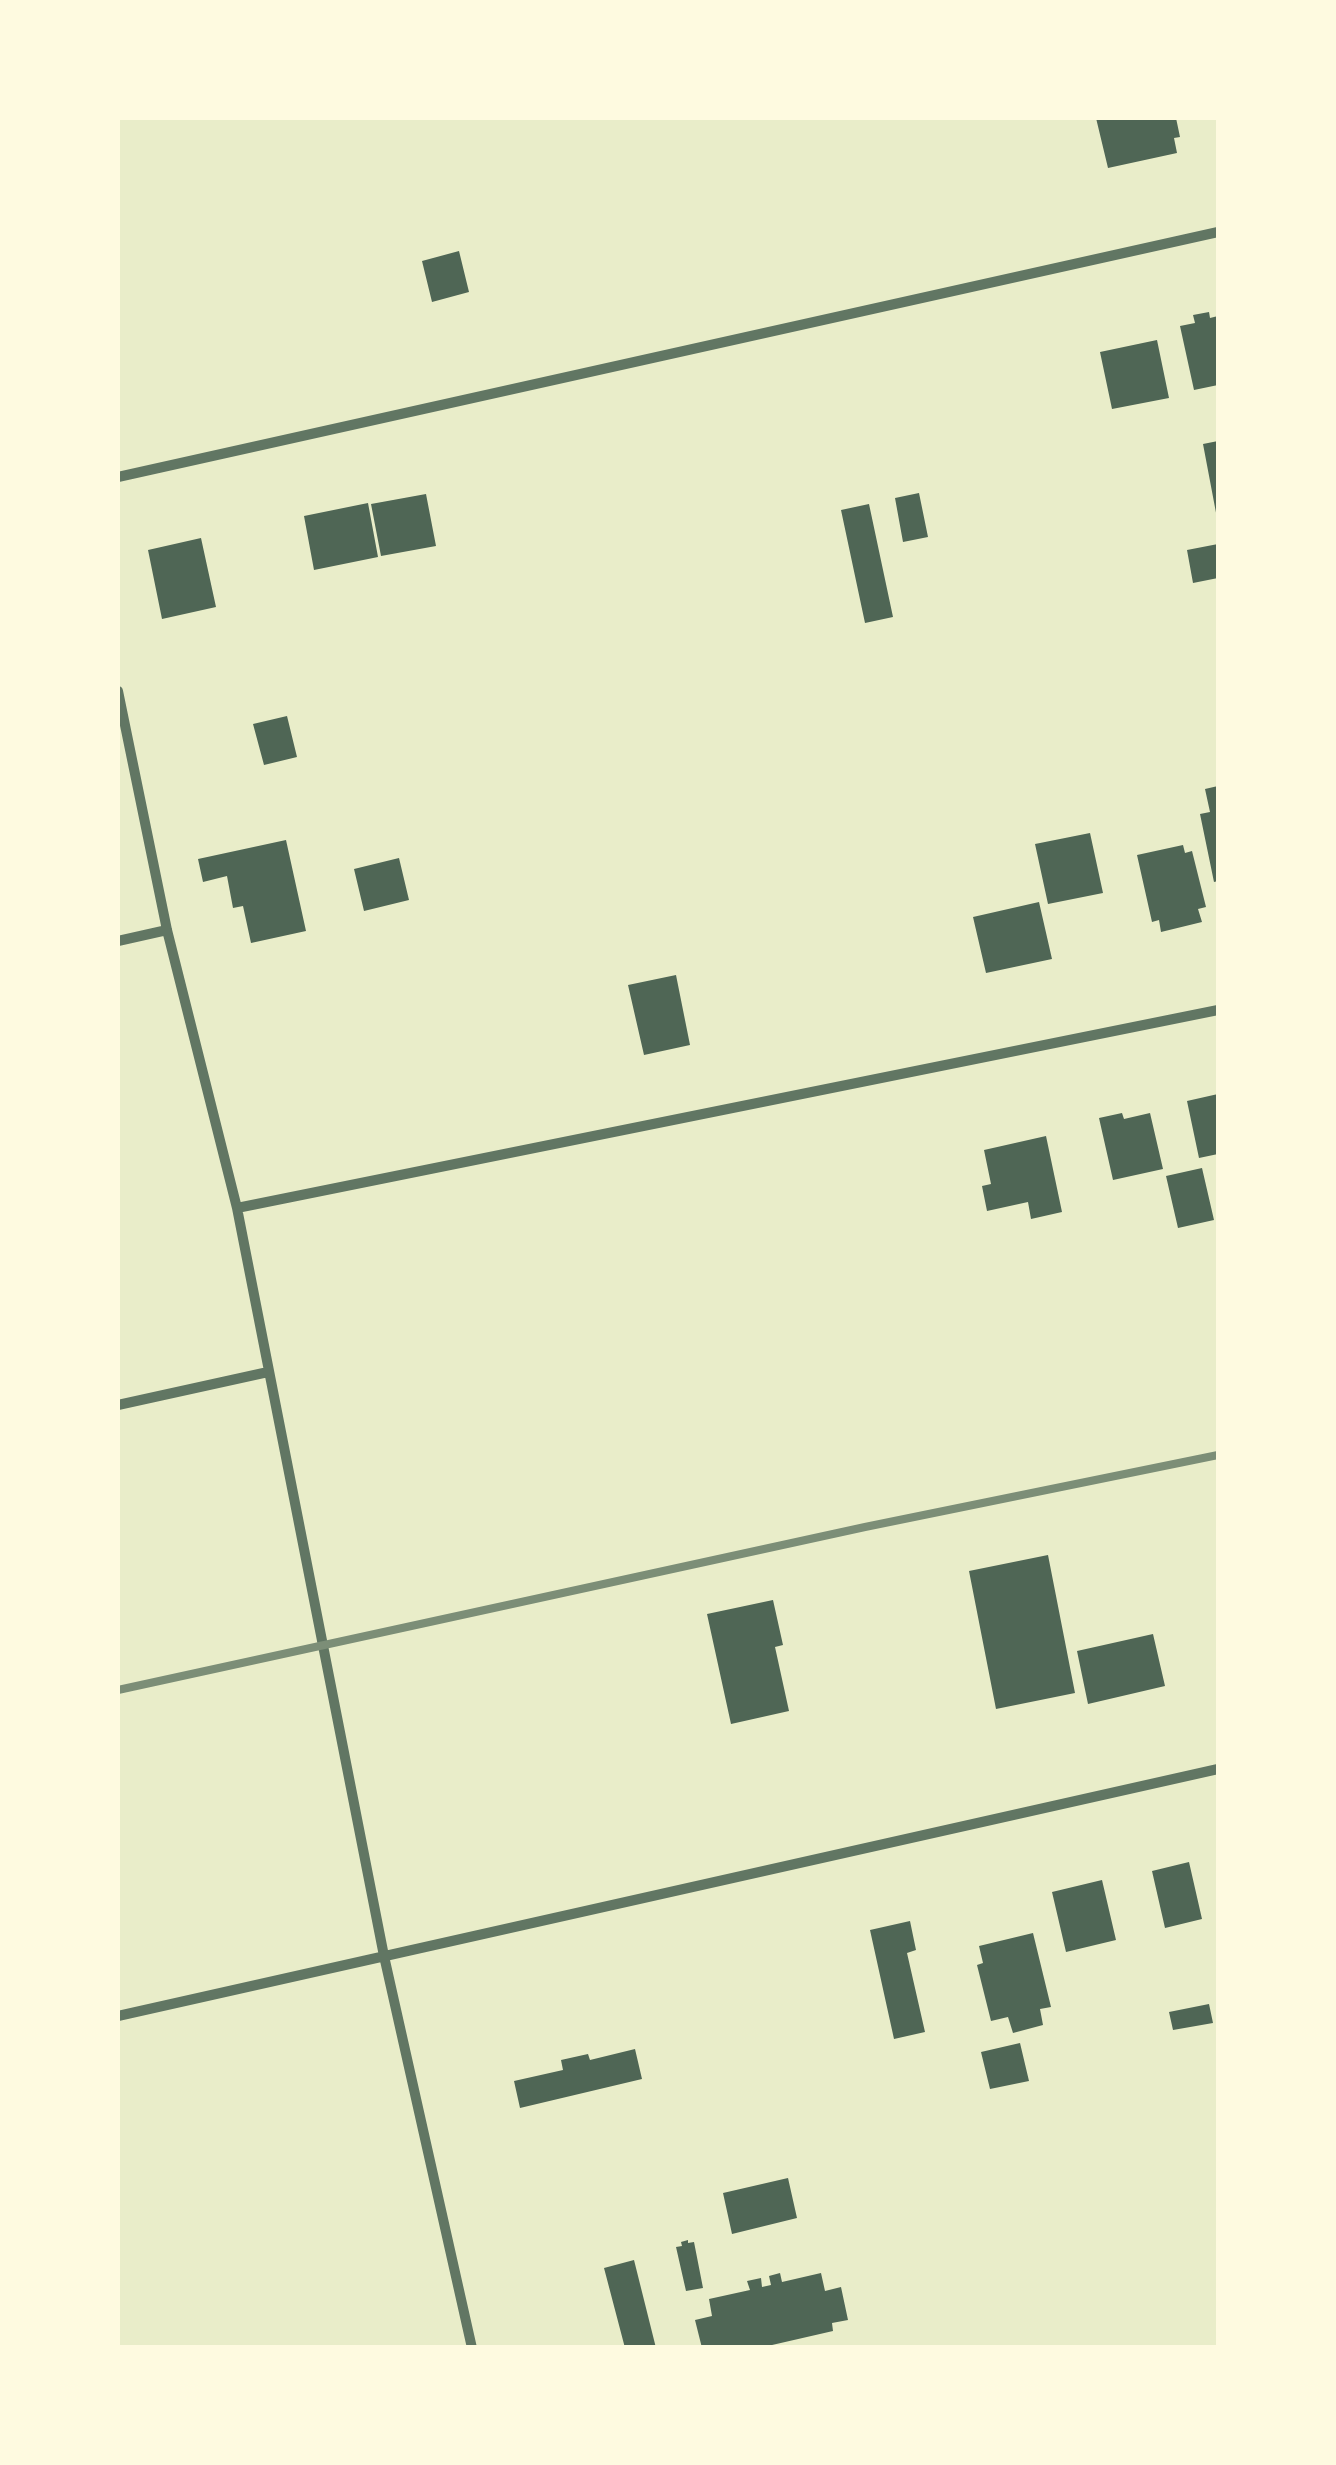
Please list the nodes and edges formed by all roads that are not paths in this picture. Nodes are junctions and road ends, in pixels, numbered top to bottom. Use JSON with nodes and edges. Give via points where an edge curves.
{"nodes":[{"id":1,"x":1218,"y":232,"type":"edge"},
{"id":2,"x":118,"y":478,"type":"edge"},
{"id":3,"x":118,"y":691,"type":"edge"},
{"id":4,"x":167,"y":930,"type":"junction"},
{"id":5,"x":118,"y":942,"type":"edge"},
{"id":6,"x":1218,"y":1010,"type":"edge"},
{"id":7,"x":237,"y":1208,"type":"junction"},
{"id":8,"x":268,"y":1372,"type":"junction"},
{"id":9,"x":118,"y":1406,"type":"edge"},
{"id":10,"x":1218,"y":1769,"type":"edge"},
{"id":11,"x":384,"y":1956,"type":"junction"},
{"id":12,"x":118,"y":2016,"type":"edge"},
{"id":13,"x":472,"y":2348,"type":"edge"}],
"edges":[{"from":1,"to":2,"type":"street"},
{"from":3,"to":4,"type":"street"},
{"from":4,"to":5,"type":"street"},
{"from":4,"to":7,"type":"street"},
{"from":6,"to":7,"type":"street"},
{"from":7,"to":8,"type":"street"},
{"from":8,"to":9,"type":"street"},
{"from":8,"to":11,"type":"street"},
{"from":10,"to":11,"type":"street"},
{"from":11,"to":12,"type":"street"},
{"from":11,"to":13,"type":"street"}]}
